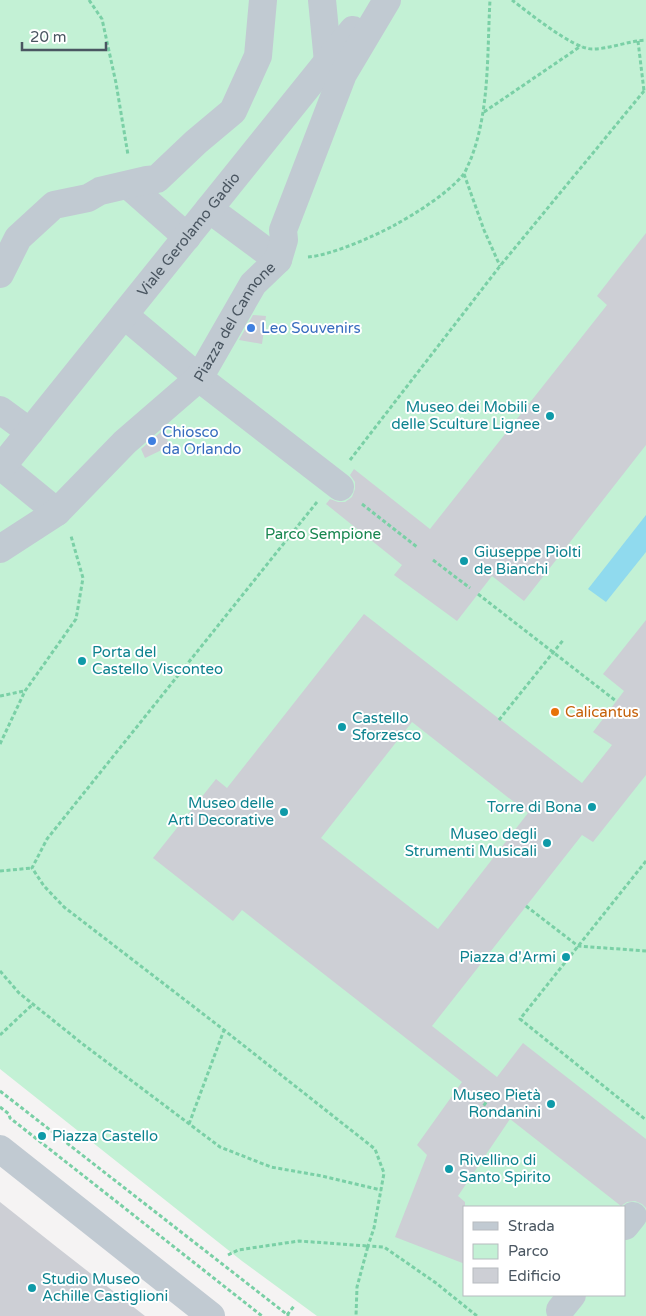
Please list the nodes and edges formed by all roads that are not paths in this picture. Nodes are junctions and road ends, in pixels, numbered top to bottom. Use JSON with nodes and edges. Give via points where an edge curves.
{"nodes":[{"id":1,"x":263,"y":0,"type":"edge"},
{"id":2,"x":322,"y":0,"type":"edge"},
{"id":3,"x":378,"y":0,"type":"edge"},
{"id":4,"x":387,"y":0,"type":"edge"},
{"id":5,"x":328,"y":62,"type":"junction"},
{"id":6,"x":128,"y":185,"type":"junction"},
{"id":7,"x":209,"y":209,"type":"junction"},
{"id":8,"x":187,"y":237,"type":"junction"},
{"id":9,"x":278,"y":260,"type":"junction"},
{"id":10,"x":0,"y":274,"type":"edge"},
{"id":11,"x":124,"y":315,"type":"junction"},
{"id":12,"x":199,"y":378,"type":"junction"},
{"id":13,"x":0,"y":410,"type":"edge"},
{"id":14,"x":30,"y":432,"type":"junction"},
{"id":15,"x":1,"y":468,"type":"edge"},
{"id":16,"x":337,"y":484,"type":"road end"},
{"id":17,"x":57,"y":512,"type":"junction"},
{"id":18,"x":0,"y":549,"type":"edge"},
{"id":19,"x":0,"y":1149,"type":"edge"},
{"id":20,"x":211,"y":1316,"type":"edge"}],
"edges":[{"from":1,"to":6,"type":"street","via":[[258,56],[233,111],[157,179]]},
{"from":2,"to":5,"type":"street"},
{"from":3,"to":5,"type":"street","name":"Viale Gerolamo Gadio"},
{"from":4,"to":9,"type":"street","name":"Piazza del Cannone","via":[[343,74],[283,230],[284,240]]},
{"from":5,"to":7,"type":"street","name":"Viale Gerolamo Gadio"},
{"from":6,"to":8,"type":"street"},
{"from":6,"to":10,"type":"street","via":[[54,206],[18,238]]},
{"from":7,"to":8,"type":"street","name":"Viale Gerolamo Gadio"},
{"from":7,"to":9,"type":"street"},
{"from":8,"to":11,"type":"street","name":"Viale Gerolamo Gadio"},
{"from":9,"to":12,"type":"street","name":"Piazza del Cannone","via":[[253,284]]},
{"from":11,"to":12,"type":"street"},
{"from":11,"to":14,"type":"street","name":"Viale Gerolamo Gadio"},
{"from":12,"to":16,"type":"street"},
{"from":12,"to":17,"type":"street","name":"Piazza del Cannone","via":[[125,442]]},
{"from":13,"to":14,"type":"street"},
{"from":14,"to":15,"type":"street","name":"Viale Gerolamo Gadio"},
{"from":15,"to":17,"type":"street"},
{"from":17,"to":18,"type":"street","name":"Piazza del Cannone"},
{"from":19,"to":20,"type":"street"}]}
